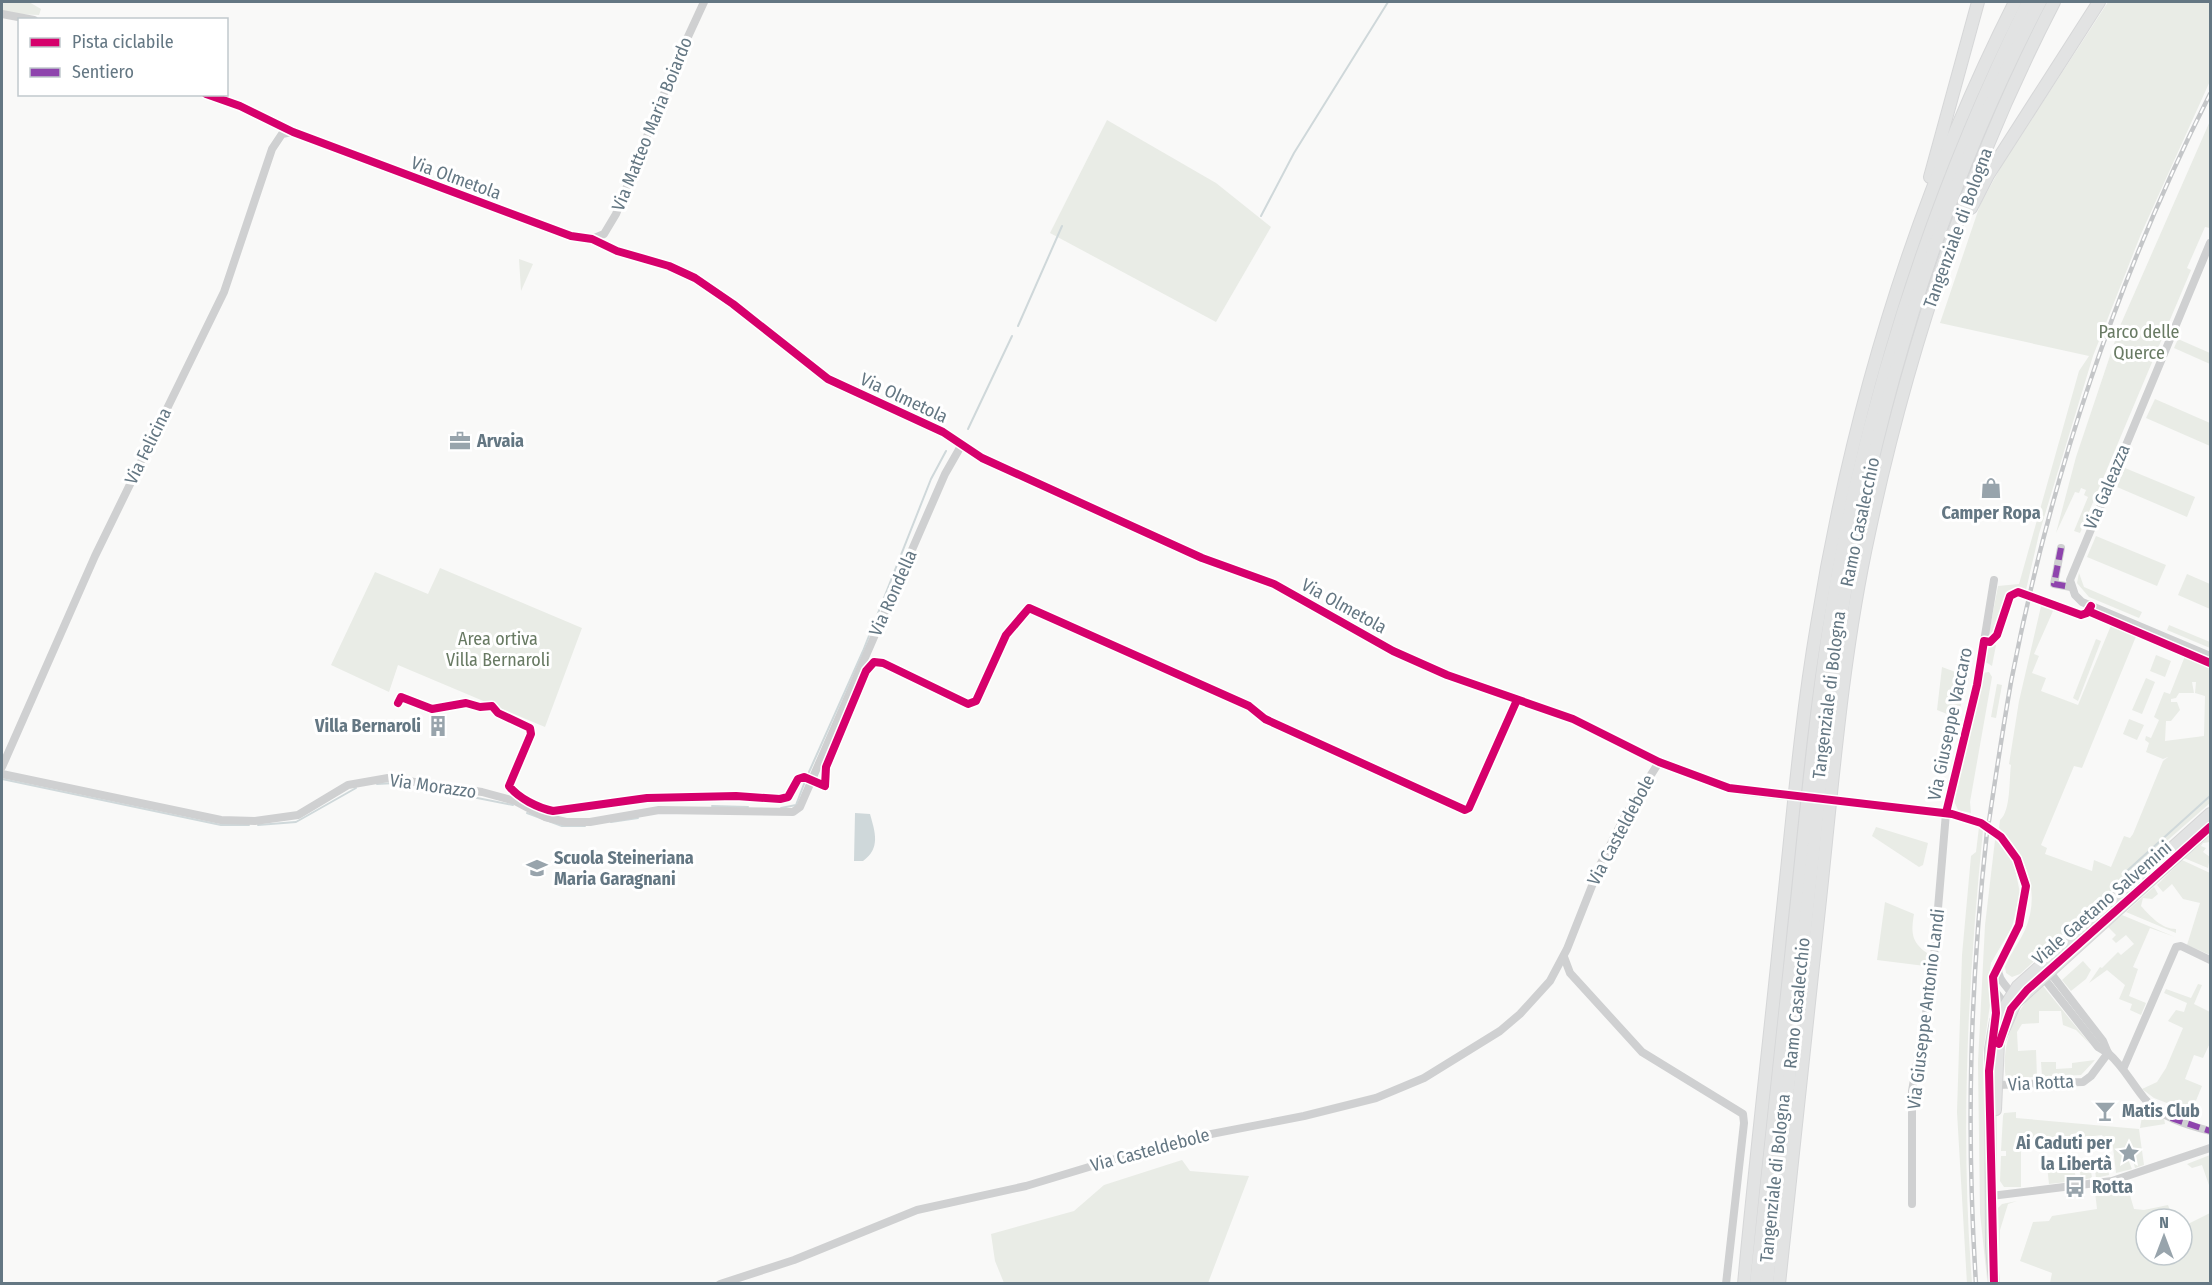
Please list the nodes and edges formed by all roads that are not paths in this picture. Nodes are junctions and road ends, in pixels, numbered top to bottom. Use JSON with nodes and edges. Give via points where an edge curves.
{"nodes":[{"id":1,"x":704,"y":2,"type":"edge"},
{"id":2,"x":1978,"y":2,"type":"edge"},
{"id":3,"x":2015,"y":2,"type":"edge"},
{"id":4,"x":2028,"y":2,"type":"edge"},
{"id":5,"x":2040,"y":2,"type":"edge"},
{"id":6,"x":2054,"y":2,"type":"edge"},
{"id":7,"x":2098,"y":2,"type":"edge"},
{"id":8,"x":2,"y":14,"type":"edge"},
{"id":9,"x":23,"y":18,"type":"edge"},
{"id":10,"x":212,"y":96,"type":"edge"},
{"id":11,"x":293,"y":132,"type":"junction"},
{"id":12,"x":1914,"y":238,"type":"junction"},
{"id":13,"x":592,"y":239,"type":"junction"},
{"id":14,"x":2211,"y":243,"type":"edge"},
{"id":15,"x":1921,"y":331,"type":"junction"},
{"id":16,"x":961,"y":446,"type":"junction"},
{"id":17,"x":2061,"y":548,"type":"dead end"},
{"id":18,"x":1994,"y":580,"type":"dead end"},
{"id":19,"x":2071,"y":587,"type":"junction"},
{"id":20,"x":2211,"y":656,"type":"edge"},
{"id":21,"x":1662,"y":762,"type":"junction"},
{"id":22,"x":2,"y":767,"type":"edge"},
{"id":23,"x":2,"y":774,"type":"edge"},
{"id":24,"x":800,"y":807,"type":"joint"},
{"id":25,"x":1946,"y":813,"type":"junction"},
{"id":26,"x":2211,"y":813,"type":"edge"},
{"id":27,"x":2211,"y":827,"type":"edge"},
{"id":28,"x":2107,"y":912,"type":"junction"},
{"id":29,"x":1564,"y":956,"type":"junction"},
{"id":30,"x":2211,"y":960,"type":"edge"},
{"id":31,"x":1999,"y":962,"type":"junction"},
{"id":32,"x":1570,"y":973,"type":"junction"},
{"id":33,"x":2046,"y":973,"type":"junction"},
{"id":34,"x":1554,"y":975,"type":"junction"},
{"id":35,"x":2007,"y":1000,"type":"junction"},
{"id":36,"x":2108,"y":1053,"type":"junction"},
{"id":37,"x":2124,"y":1068,"type":"junction"},
{"id":38,"x":1997,"y":1085,"type":"junction"},
{"id":39,"x":2211,"y":1131,"type":"edge"},
{"id":40,"x":2211,"y":1148,"type":"edge"},
{"id":41,"x":1991,"y":1167,"type":"junction"},
{"id":42,"x":1991,"y":1196,"type":"junction"},
{"id":43,"x":1912,"y":1204,"type":"dead end"},
{"id":44,"x":720,"y":1284,"type":"edge"},
{"id":45,"x":1726,"y":1284,"type":"edge"},
{"id":46,"x":1744,"y":1284,"type":"edge"},
{"id":47,"x":1756,"y":1284,"type":"edge"},
{"id":48,"x":1767,"y":1284,"type":"edge"},
{"id":49,"x":1779,"y":1284,"type":"edge"},
{"id":50,"x":1994,"y":1284,"type":"edge"}],
"edges":[{"from":1,"to":13,"type":"street","name":"Via Matteo Maria Boiardo","via":[[615,214],[604,234]]},
{"from":2,"to":12,"type":"highway"},
{"from":3,"to":12,"type":"highway","name":"Tangenziale di Bologna","via":[[1945,156]]},
{"from":4,"to":47,"type":"highway","name":"Ramo Casalecchio","via":[[1968,134],[1920,258],[1855,489],[1823,667]]},
{"from":5,"to":48,"type":"highway","name":"Ramo Casalecchio","via":[[1978,136],[1929,265],[1867,484],[1831,688]]},
{"from":6,"to":15,"type":"highway","name":"Tangenziale di Bologna","via":[[1981,162]]},
{"from":7,"to":15,"type":"highway","via":[[1976,198]]},
{"from":8,"to":9,"type":"street"},
{"from":10,"to":11,"type":"street","name":"Via Olmetola"},
{"from":11,"to":13,"type":"street","name":"Via Olmetola","via":[[571,236]]},
{"from":11,"to":22,"type":"street","name":"Via Felicina","via":[[282,134],[272,149],[224,292],[95,556]]},
{"from":12,"to":46,"type":"highway","name":"Tangenziale di Bologna","via":[[1867,387],[1816,628]]},
{"from":13,"to":16,"type":"street","name":"Via Olmetola","via":[[695,278],[828,379],[943,432]]},
{"from":14,"to":19,"type":"street","name":"Via Galeazza","via":[[2070,577]]},
{"from":15,"to":49,"type":"highway","name":"Tangenziale di Bologna","via":[[1884,463],[1853,620]]},
{"from":16,"to":21,"type":"street","name":"Via Olmetola","via":[[1202,558],[1274,584],[1392,651],[1468,683],[1573,719]]},
{"from":16,"to":24,"type":"street","name":"Via Rondella"},
{"from":17,"to":19,"type":"street","via":[[2054,584]]},
{"from":18,"to":25,"type":"street","name":"Via Giuseppe Vaccaro","via":[[1977,685]]},
{"from":19,"to":20,"type":"street","via":[[2085,603]]},
{"from":21,"to":25,"type":"street","name":"Via Casteldebole","bridge":true,"via":[[1719,785]]},
{"from":21,"to":29,"type":"street","name":"Via Casteldebole","via":[[1625,816],[1600,865]]},
{"from":23,"to":24,"type":"street","name":"Via Morazzo","via":[[221,820],[298,815],[348,785],[388,778],[493,795],[566,822],[590,822],[659,810],[793,812]]},
{"from":25,"to":31,"type":"street","name":"Via Casteldebole","bridge":true,"via":[[1981,823],[2006,842],[2017,859],[2026,886],[2019,925]]},
{"from":25,"to":43,"type":"street","name":"Via Giuseppe Antonio Landi","via":[[1932,980],[1912,1091]]},
{"from":26,"to":28,"type":"main road","name":"Viale Gaetano Salvemini"},
{"from":27,"to":28,"type":"main road","name":"Viale Gaetano Salvemini"},
{"from":28,"to":33,"type":"main road","name":"Viale Gaetano Salvemini"},
{"from":28,"to":35,"type":"main road","name":"Viale Gaetano Salvemini"},
{"from":29,"to":32,"type":"street"},
{"from":29,"to":34,"type":"street","name":"Via Casteldebole"},
{"from":30,"to":37,"type":"street","via":[[2176,947]]},
{"from":31,"to":35,"type":"street"},
{"from":31,"to":35,"type":"street","name":"Via Casteldebole","via":[[1992,977],[1994,988]]},
{"from":32,"to":34,"type":"street"},
{"from":32,"to":45,"type":"street","via":[[1642,1052],[1743,1114]]},
{"from":33,"to":35,"type":"main road","name":"Viale Gaetano Salvemini"},
{"from":33,"to":36,"type":"street","via":[[2098,1047]]},
{"from":34,"to":44,"type":"street","name":"Via Casteldebole","via":[[1500,1031],[1405,1088],[1304,1116],[1174,1141],[1026,1186],[917,1210],[794,1260]]},
{"from":35,"to":38,"type":"main road","name":"Viale Gaetano Salvemini"},
{"from":35,"to":41,"type":"main road","name":"Viale Gaetano Salvemini","via":[[1995,1021],[1989,1056]]},
{"from":36,"to":37,"type":"street"},
{"from":36,"to":38,"type":"street","name":"Via Rotta","via":[[2083,1082]]},
{"from":37,"to":39,"type":"street","via":[[2154,1107]]},
{"from":38,"to":41,"type":"main road","name":"Viale Gaetano Salvemini"},
{"from":40,"to":42,"type":"street","via":[[2112,1181]]},
{"from":41,"to":42,"type":"main road"},
{"from":42,"to":50,"type":"main road"}]}
